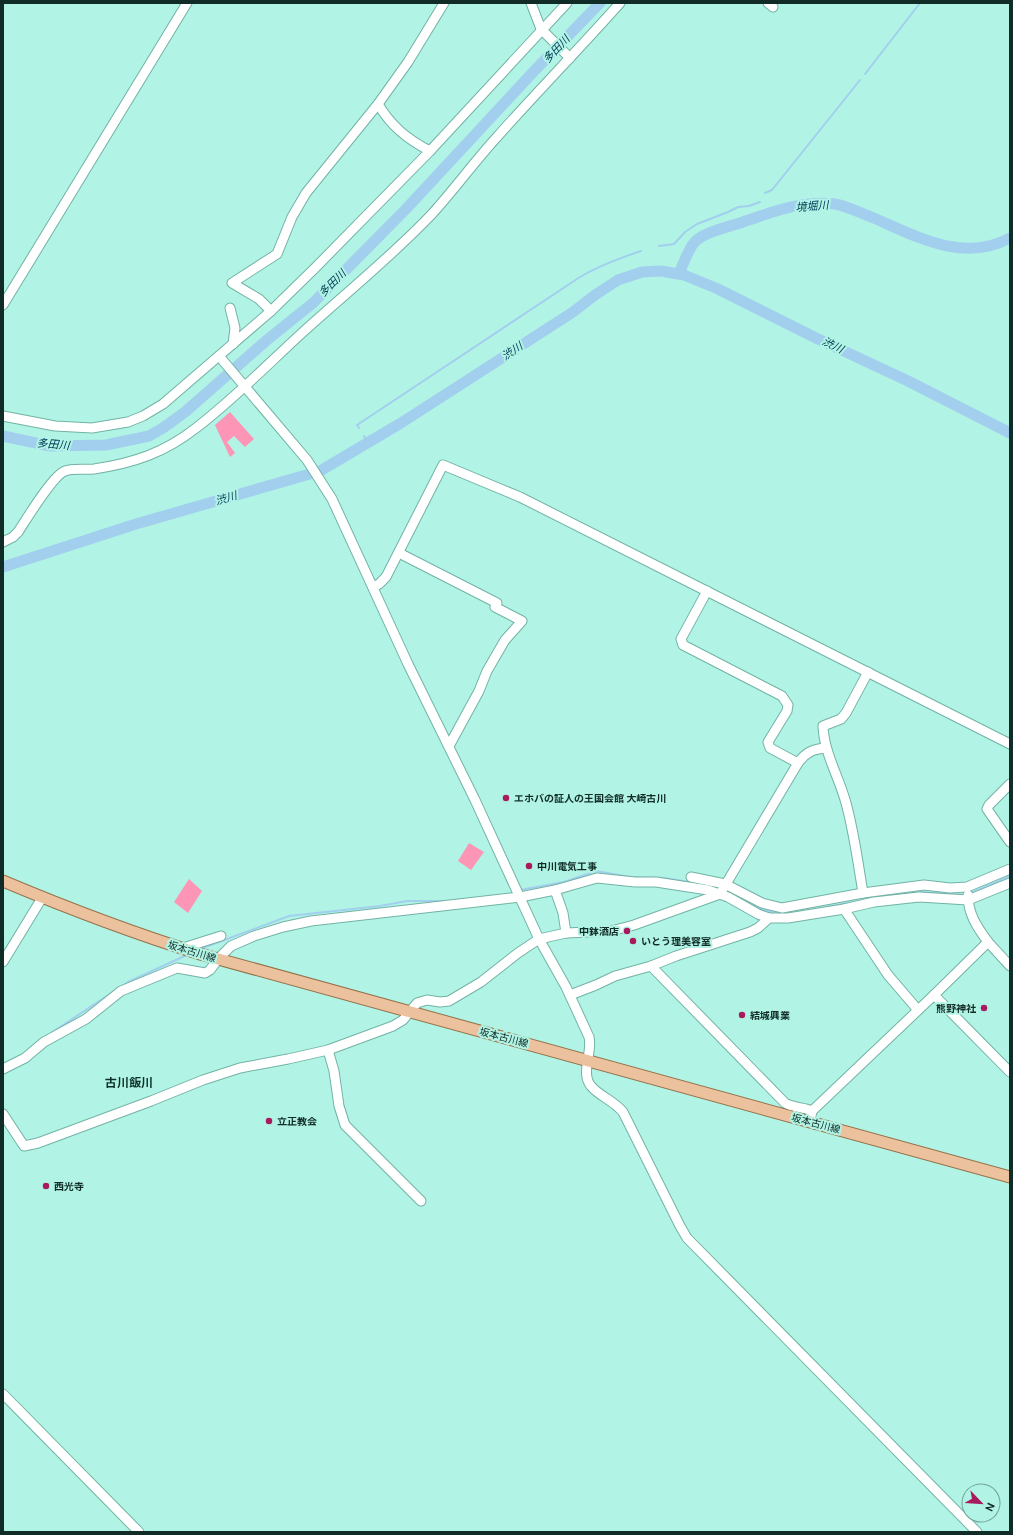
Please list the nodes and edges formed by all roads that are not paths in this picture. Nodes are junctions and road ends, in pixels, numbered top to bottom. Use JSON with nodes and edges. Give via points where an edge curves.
{"nodes":[{"id":1,"x":186,"y":3,"type":"edge"},
{"id":2,"x":444,"y":3,"type":"edge"},
{"id":3,"x":532,"y":3,"type":"edge"},
{"id":4,"x":567,"y":3,"type":"edge"},
{"id":5,"x":620,"y":3,"type":"edge"},
{"id":6,"x":542,"y":31,"type":"junction"},
{"id":7,"x":568,"y":56,"type":"junction"},
{"id":8,"x":378,"y":104,"type":"junction"},
{"id":9,"x":430,"y":151,"type":"junction"},
{"id":10,"x":3,"y":305,"type":"edge"},
{"id":11,"x":230,"y":308,"type":"dead end"},
{"id":12,"x":271,"y":311,"type":"junction"},
{"id":13,"x":233,"y":344,"type":"junction"},
{"id":14,"x":221,"y":358,"type":"junction"},
{"id":15,"x":244,"y":384,"type":"junction"},
{"id":16,"x":3,"y":416,"type":"edge"},
{"id":17,"x":3,"y":542,"type":"edge"},
{"id":18,"x":398,"y":553,"type":"junction"},
{"id":19,"x":373,"y":588,"type":"junction"},
{"id":20,"x":707,"y":591,"type":"junction"},
{"id":21,"x":868,"y":672,"type":"junction"},
{"id":22,"x":1010,"y":744,"type":"edge"},
{"id":23,"x":449,"y":746,"type":"junction"},
{"id":24,"x":826,"y":748,"type":"junction"},
{"id":25,"x":798,"y":763,"type":"junction"},
{"id":26,"x":1010,"y":784,"type":"edge"},
{"id":27,"x":1010,"y":842,"type":"edge"},
{"id":28,"x":1010,"y":869,"type":"edge"},
{"id":29,"x":691,"y":877,"type":"dead end"},
{"id":30,"x":3,"y":880,"type":"edge"},
{"id":31,"x":1010,"y":883,"type":"edge"},
{"id":32,"x":722,"y":889,"type":"junction"},
{"id":33,"x":554,"y":890,"type":"junction"},
{"id":34,"x":518,"y":893,"type":"junction"},
{"id":35,"x":863,"y":893,"type":"junction"},
{"id":36,"x":967,"y":894,"type":"junction"},
{"id":37,"x":42,"y":898,"type":"junction"},
{"id":38,"x":845,"y":904,"type":"junction"},
{"id":39,"x":770,"y":918,"type":"junction"},
{"id":40,"x":566,"y":934,"type":"junction"},
{"id":41,"x":221,"y":936,"type":"dead end"},
{"id":42,"x":539,"y":939,"type":"junction"},
{"id":43,"x":988,"y":942,"type":"junction"},
{"id":44,"x":184,"y":949,"type":"junction"},
{"id":45,"x":218,"y":959,"type":"junction"},
{"id":46,"x":3,"y":962,"type":"edge"},
{"id":47,"x":651,"y":966,"type":"junction"},
{"id":48,"x":1010,"y":966,"type":"edge"},
{"id":49,"x":570,"y":995,"type":"junction"},
{"id":50,"x":934,"y":995,"type":"junction"},
{"id":51,"x":918,"y":1010,"type":"junction"},
{"id":52,"x":410,"y":1012,"type":"junction"},
{"id":53,"x":328,"y":1050,"type":"junction"},
{"id":54,"x":588,"y":1061,"type":"junction"},
{"id":55,"x":3,"y":1069,"type":"edge"},
{"id":56,"x":1010,"y":1072,"type":"edge"},
{"id":57,"x":3,"y":1114,"type":"edge"},
{"id":58,"x":811,"y":1116,"type":"junction"},
{"id":59,"x":1010,"y":1177,"type":"edge"},
{"id":60,"x":421,"y":1201,"type":"dead end"},
{"id":61,"x":3,"y":1394,"type":"edge"},
{"id":62,"x":139,"y":1532,"type":"edge"},
{"id":63,"x":977,"y":1532,"type":"edge"}],
"edges":[{"from":1,"to":10,"type":"street"},
{"from":2,"to":8,"type":"street","via":[[408,62]]},
{"from":3,"to":6,"type":"street"},
{"from":4,"to":6,"type":"street"},
{"from":5,"to":7,"type":"street"},
{"from":6,"to":7,"type":"street"},
{"from":6,"to":9,"type":"street"},
{"from":7,"to":15,"type":"street","via":[[431,214],[380,264]]},
{"from":8,"to":9,"type":"street","via":[[396,129]]},
{"from":8,"to":12,"type":"street","via":[[306,193],[292,217],[277,254],[232,283],[259,299]]},
{"from":9,"to":12,"type":"street"},
{"from":11,"to":13,"type":"street","via":[[235,328]]},
{"from":12,"to":13,"type":"street"},
{"from":13,"to":14,"type":"street"},
{"from":14,"to":15,"type":"street"},
{"from":14,"to":16,"type":"street","via":[[163,404],[128,422],[92,428],[73,428]]},
{"from":15,"to":17,"type":"street","via":[[228,402],[196,428],[157,453],[119,465],[65,471],[41,497],[18,532]]},
{"from":15,"to":19,"type":"street","via":[[309,462],[332,499]]},
{"from":18,"to":19,"type":"street","via":[[386,577]]},
{"from":18,"to":20,"type":"street","via":[[443,465],[520,497]]},
{"from":18,"to":23,"type":"street","via":[[497,603],[495,607],[522,621],[505,640]]},
{"from":19,"to":23,"type":"street"},
{"from":20,"to":21,"type":"street"},
{"from":20,"to":25,"type":"street","via":[[681,639],[683,645],[782,696],[788,705],[787,711],[768,742],[770,748]]},
{"from":21,"to":22,"type":"street"},
{"from":21,"to":24,"type":"street","via":[[846,714],[841,719],[823,726]]},
{"from":23,"to":34,"type":"street"},
{"from":24,"to":25,"type":"street","via":[[807,752]]},
{"from":24,"to":35,"type":"street","via":[[850,817]]},
{"from":25,"to":32,"type":"street"},
{"from":26,"to":27,"type":"street","via":[[987,809]]},
{"from":28,"to":36,"type":"street"},
{"from":29,"to":32,"type":"street"},
{"from":30,"to":37,"type":"main road","name":"坂本古川線"},
{"from":31,"to":36,"type":"street"},
{"from":32,"to":33,"type":"street","via":[[597,878]]},
{"from":32,"to":38,"type":"street","via":[[782,908]]},
{"from":32,"to":39,"type":"street","via":[[758,914]]},
{"from":32,"to":40,"type":"street","via":[[626,927],[604,932]]},
{"from":33,"to":34,"type":"street"},
{"from":33,"to":40,"type":"street","via":[[563,913]]},
{"from":34,"to":42,"type":"street"},
{"from":34,"to":45,"type":"street","via":[[284,926],[231,946]]},
{"from":35,"to":36,"type":"street","via":[[924,885],[950,888]]},
{"from":35,"to":38,"type":"street"},
{"from":36,"to":38,"type":"street"},
{"from":36,"to":43,"type":"street","via":[[975,924]]},
{"from":37,"to":44,"type":"main road","name":"坂本古川線"},
{"from":37,"to":46,"type":"street"},
{"from":38,"to":39,"type":"street","via":[[788,918]]},
{"from":38,"to":51,"type":"street","via":[[888,975]]},
{"from":39,"to":47,"type":"street","via":[[750,932]]},
{"from":40,"to":42,"type":"street"},
{"from":41,"to":44,"type":"street"},
{"from":42,"to":49,"type":"street"},
{"from":42,"to":52,"type":"street","via":[[481,982],[449,1001],[423,1000]]},
{"from":43,"to":48,"type":"street"},
{"from":43,"to":50,"type":"street"},
{"from":44,"to":45,"type":"main road","name":"坂本古川線"},
{"from":45,"to":52,"type":"main road","name":"坂本古川線"},
{"from":45,"to":55,"type":"street","via":[[205,973],[177,968],[121,991],[86,1019]]},
{"from":47,"to":49,"type":"street","via":[[615,976]]},
{"from":47,"to":58,"type":"street","via":[[785,1103],[806,1108]]},
{"from":49,"to":54,"type":"street","via":[[591,1042]]},
{"from":50,"to":51,"type":"street"},
{"from":50,"to":56,"type":"street"},
{"from":51,"to":58,"type":"street"},
{"from":52,"to":53,"type":"street","via":[[393,1026]]},
{"from":52,"to":54,"type":"main road","name":"坂本古川線"},
{"from":53,"to":57,"type":"street","via":[[240,1068],[24,1146]]},
{"from":53,"to":60,"type":"street","via":[[345,1125]]},
{"from":54,"to":58,"type":"main road","name":"坂本古川線"},
{"from":54,"to":63,"type":"street","via":[[587,1080],[623,1112],[687,1238]]},
{"from":58,"to":59,"type":"main road","name":"坂本古川線"},
{"from":61,"to":62,"type":"street"}]}
